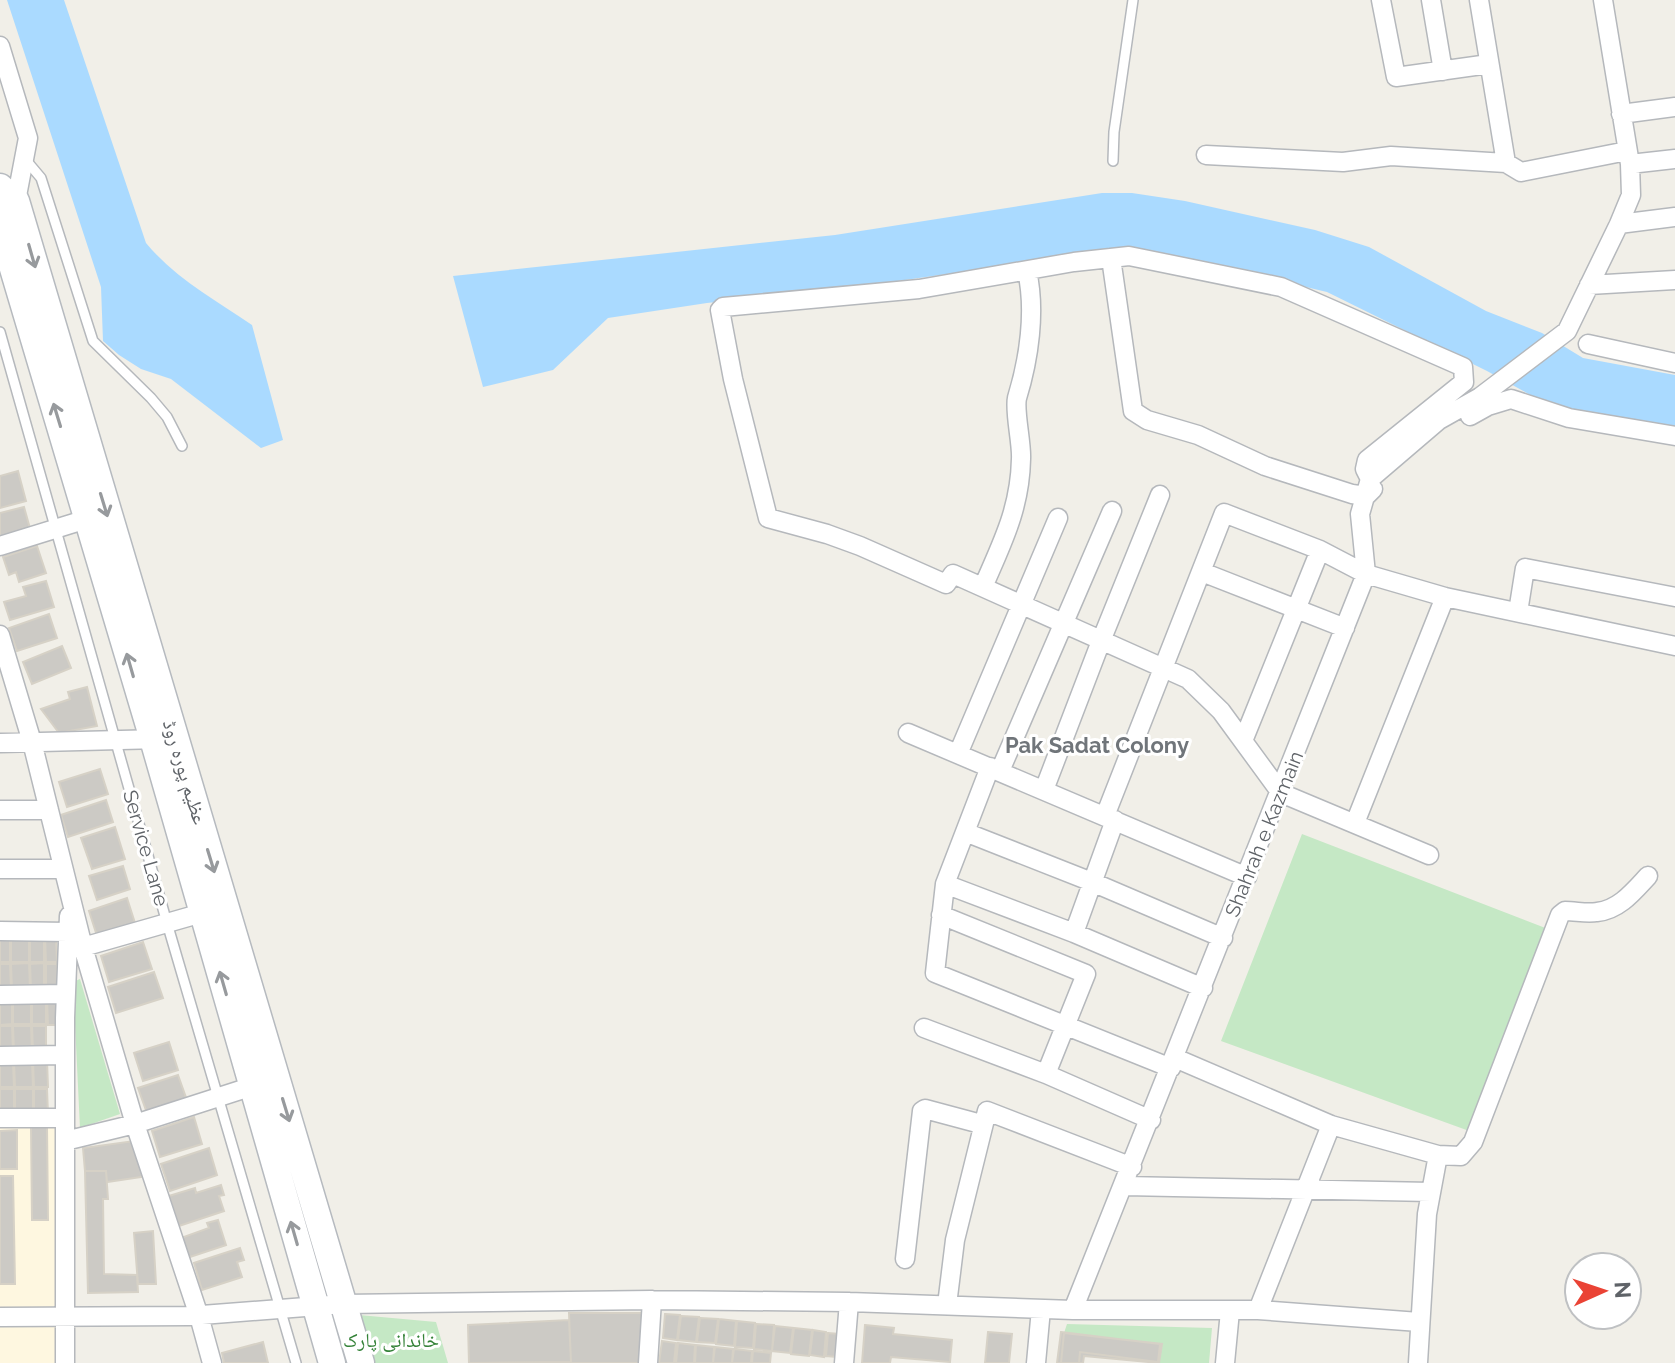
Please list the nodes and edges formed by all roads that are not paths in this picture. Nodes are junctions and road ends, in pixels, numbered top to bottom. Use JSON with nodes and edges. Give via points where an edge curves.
{"nodes":[{"id":1,"x":1133,"y":0,"type":"edge"},
{"id":2,"x":1381,"y":0,"type":"edge"},
{"id":3,"x":1431,"y":0,"type":"edge"},
{"id":4,"x":1479,"y":0,"type":"edge"},
{"id":5,"x":1603,"y":0,"type":"edge"},
{"id":6,"x":0,"y":46,"type":"edge"},
{"id":7,"x":1489,"y":64,"type":"junction"},
{"id":8,"x":1443,"y":71,"type":"junction"},
{"id":9,"x":1675,"y":107,"type":"edge"},
{"id":10,"x":1621,"y":114,"type":"junction"},
{"id":11,"x":1206,"y":155,"type":"dead end"},
{"id":12,"x":1629,"y":158,"type":"junction"},
{"id":13,"x":25,"y":159,"type":"junction"},
{"id":14,"x":1675,"y":159,"type":"edge"},
{"id":15,"x":1113,"y":161,"type":"dead end"},
{"id":16,"x":1506,"y":163,"type":"junction"},
{"id":17,"x":5,"y":199,"type":"edge"},
{"id":18,"x":1675,"y":217,"type":"edge"},
{"id":19,"x":1619,"y":224,"type":"junction"},
{"id":20,"x":0,"y":225,"type":"edge"},
{"id":21,"x":1111,"y":258,"type":"junction"},
{"id":22,"x":1027,"y":271,"type":"junction"},
{"id":23,"x":1675,"y":280,"type":"edge"},
{"id":24,"x":1589,"y":285,"type":"junction"},
{"id":25,"x":0,"y":332,"type":"edge"},
{"id":26,"x":1588,"y":344,"type":"dead end"},
{"id":27,"x":1675,"y":363,"type":"edge"},
{"id":28,"x":1675,"y":436,"type":"edge"},
{"id":29,"x":182,"y":446,"type":"dead end"},
{"id":30,"x":1368,"y":487,"type":"junction"},
{"id":31,"x":1160,"y":495,"type":"dead end"},
{"id":32,"x":1112,"y":511,"type":"dead end"},
{"id":33,"x":1058,"y":518,"type":"dead end"},
{"id":34,"x":87,"y":519,"type":"junction"},
{"id":35,"x":56,"y":528,"type":"junction"},
{"id":36,"x":0,"y":546,"type":"edge"},
{"id":37,"x":1320,"y":550,"type":"junction"},
{"id":38,"x":1202,"y":572,"type":"junction"},
{"id":39,"x":1366,"y":574,"type":"junction"},
{"id":40,"x":983,"y":587,"type":"junction"},
{"id":41,"x":1445,"y":597,"type":"junction"},
{"id":42,"x":1675,"y":597,"type":"edge"},
{"id":43,"x":1020,"y":604,"type":"junction"},
{"id":44,"x":1296,"y":610,"type":"junction"},
{"id":45,"x":1518,"y":612,"type":"junction"},
{"id":46,"x":1062,"y":624,"type":"junction"},
{"id":47,"x":1345,"y":628,"type":"junction"},
{"id":48,"x":0,"y":635,"type":"edge"},
{"id":49,"x":1101,"y":641,"type":"junction"},
{"id":50,"x":1675,"y":646,"type":"edge"},
{"id":51,"x":1162,"y":669,"type":"junction"},
{"id":52,"x":908,"y":733,"type":"dead end"},
{"id":53,"x":164,"y":739,"type":"junction"},
{"id":54,"x":1243,"y":741,"type":"junction"},
{"id":55,"x":32,"y":742,"type":"junction"},
{"id":56,"x":116,"y":742,"type":"junction"},
{"id":57,"x":0,"y":743,"type":"edge"},
{"id":58,"x":958,"y":754,"type":"junction"},
{"id":59,"x":995,"y":769,"type":"junction"},
{"id":60,"x":1044,"y":790,"type":"junction"},
{"id":61,"x":1281,"y":793,"type":"junction"},
{"id":62,"x":0,"y":810,"type":"edge"},
{"id":63,"x":49,"y":810,"type":"junction"},
{"id":64,"x":1110,"y":818,"type":"junction"},
{"id":65,"x":1355,"y":823,"type":"junction"},
{"id":66,"x":965,"y":832,"type":"junction"},
{"id":67,"x":1429,"y":855,"type":"dead end"},
{"id":68,"x":0,"y":869,"type":"edge"},
{"id":69,"x":63,"y":869,"type":"junction"},
{"id":70,"x":1648,"y":876,"type":"dead end"},
{"id":71,"x":1247,"y":877,"type":"junction"},
{"id":72,"x":1092,"y":882,"type":"junction"},
{"id":73,"x":945,"y":884,"type":"junction"},
{"id":74,"x":69,"y":897,"type":"junction"},
{"id":75,"x":202,"y":913,"type":"junction"},
{"id":76,"x":941,"y":915,"type":"junction"},
{"id":77,"x":167,"y":923,"type":"junction"},
{"id":78,"x":0,"y":931,"type":"edge"},
{"id":79,"x":68,"y":932,"type":"junction"},
{"id":80,"x":1074,"y":933,"type":"junction"},
{"id":81,"x":1223,"y":938,"type":"junction"},
{"id":82,"x":83,"y":947,"type":"junction"},
{"id":83,"x":1203,"y":988,"type":"junction"},
{"id":84,"x":66,"y":994,"type":"junction"},
{"id":85,"x":0,"y":995,"type":"edge"},
{"id":86,"x":1066,"y":1025,"type":"junction"},
{"id":87,"x":924,"y":1028,"type":"dead end"},
{"id":88,"x":65,"y":1055,"type":"junction"},
{"id":89,"x":0,"y":1056,"type":"edge"},
{"id":90,"x":1173,"y":1063,"type":"junction"},
{"id":91,"x":1046,"y":1074,"type":"junction"},
{"id":92,"x":253,"y":1086,"type":"junction"},
{"id":93,"x":218,"y":1098,"type":"junction"},
{"id":94,"x":0,"y":1118,"type":"edge"},
{"id":95,"x":65,"y":1118,"type":"junction"},
{"id":96,"x":1151,"y":1120,"type":"junction"},
{"id":97,"x":135,"y":1124,"type":"junction"},
{"id":98,"x":981,"y":1124,"type":"junction"},
{"id":99,"x":1331,"y":1125,"type":"junction"},
{"id":100,"x":65,"y":1141,"type":"junction"},
{"id":101,"x":1438,"y":1155,"type":"junction"},
{"id":102,"x":1132,"y":1167,"type":"junction"},
{"id":103,"x":1125,"y":1186,"type":"junction"},
{"id":104,"x":1306,"y":1190,"type":"junction"},
{"id":105,"x":1431,"y":1192,"type":"junction"},
{"id":106,"x":905,"y":1259,"type":"dead end"},
{"id":107,"x":652,"y":1300,"type":"junction"},
{"id":108,"x":849,"y":1302,"type":"junction"},
{"id":109,"x":344,"y":1304,"type":"junction"},
{"id":110,"x":947,"y":1305,"type":"junction"},
{"id":111,"x":316,"y":1308,"type":"junction"},
{"id":112,"x":1041,"y":1309,"type":"junction"},
{"id":113,"x":280,"y":1310,"type":"junction"},
{"id":114,"x":1073,"y":1310,"type":"junction"},
{"id":115,"x":1258,"y":1310,"type":"junction"},
{"id":116,"x":1230,"y":1311,"type":"junction"},
{"id":117,"x":199,"y":1316,"type":"junction"},
{"id":118,"x":0,"y":1317,"type":"edge"},
{"id":119,"x":65,"y":1317,"type":"junction"},
{"id":120,"x":1419,"y":1322,"type":"junction"},
{"id":121,"x":65,"y":1363,"type":"edge"},
{"id":122,"x":212,"y":1363,"type":"edge"},
{"id":123,"x":296,"y":1363,"type":"edge"},
{"id":124,"x":332,"y":1363,"type":"edge"},
{"id":125,"x":361,"y":1363,"type":"edge"},
{"id":126,"x":648,"y":1363,"type":"edge"},
{"id":127,"x":844,"y":1363,"type":"edge"},
{"id":128,"x":1036,"y":1363,"type":"edge"},
{"id":129,"x":1225,"y":1363,"type":"edge"},
{"id":130,"x":1418,"y":1363,"type":"edge"}],
"edges":[{"from":1,"to":15,"type":"lane"},
{"from":2,"to":8,"type":"street","via":[[1396,77]]},
{"from":3,"to":8,"type":"street"},
{"from":4,"to":7,"type":"street"},
{"from":5,"to":10,"type":"street"},
{"from":6,"to":13,"type":"street","via":[[24,119]]},
{"from":7,"to":8,"type":"street"},
{"from":7,"to":16,"type":"street"},
{"from":9,"to":10,"type":"street"},
{"from":10,"to":12,"type":"street"},
{"from":11,"to":16,"type":"street"},
{"from":12,"to":14,"type":"street"},
{"from":12,"to":16,"type":"street","via":[[1521,172]]},
{"from":12,"to":19,"type":"street","via":[[1631,195]]},
{"from":13,"to":17,"type":"street"},
{"from":13,"to":29,"type":"lane","via":[[41,178],[93,341],[151,398]]},
{"from":17,"to":53,"type":"main road","name":"عظیم پورہ روڈ","one_way":true},
{"from":18,"to":19,"type":"street"},
{"from":19,"to":24,"type":"street"},
{"from":34,"to":20,"type":"main road","name":"عظیم پورہ روڈ","one_way":true},
{"from":21,"to":22,"type":"street"},
{"from":21,"to":30,"type":"street","via":[[1133,411],[1265,466],[1352,494]]},
{"from":21,"to":30,"type":"street","name":"Shahrah e Kazmain","via":[[1129,256],[1281,287],[1463,367],[1464,382],[1367,460]]},
{"from":22,"to":40,"type":"street","via":[[1030,326],[1017,402],[1020,492]]},
{"from":22,"to":40,"type":"street","via":[[889,292],[723,307],[719,314],[768,518],[860,546],[946,584],[953,574]]},
{"from":23,"to":24,"type":"street"},
{"from":24,"to":30,"type":"street","via":[[1567,331],[1480,397],[1439,420]]},
{"from":25,"to":35,"type":"lane","name":"Service Lane"},
{"from":26,"to":27,"type":"street"},
{"from":28,"to":30,"type":"street","via":[[1569,418],[1511,399],[1439,433]]},
{"from":30,"to":39,"type":"street","name":"Shahrah e Kazmain","via":[[1360,514]]},
{"from":31,"to":49,"type":"street"},
{"from":32,"to":46,"type":"street"},
{"from":33,"to":43,"type":"street"},
{"from":34,"to":35,"type":"street"},
{"from":53,"to":34,"type":"main road","name":"عظیم پورہ روڈ","one_way":true},
{"from":35,"to":36,"type":"street"},
{"from":35,"to":56,"type":"lane","name":"Service Lane"},
{"from":37,"to":38,"type":"street","via":[[1224,513]]},
{"from":37,"to":39,"type":"street"},
{"from":37,"to":44,"type":"street"},
{"from":38,"to":44,"type":"street"},
{"from":38,"to":51,"type":"street"},
{"from":39,"to":41,"type":"street"},
{"from":39,"to":47,"type":"street","name":"Shahrah e Kazmain"},
{"from":40,"to":43,"type":"street"},
{"from":41,"to":45,"type":"street"},
{"from":41,"to":65,"type":"street"},
{"from":42,"to":45,"type":"street","via":[[1525,568]]},
{"from":43,"to":46,"type":"street"},
{"from":43,"to":58,"type":"street"},
{"from":44,"to":47,"type":"street"},
{"from":44,"to":54,"type":"street"},
{"from":45,"to":50,"type":"street"},
{"from":46,"to":49,"type":"street"},
{"from":46,"to":59,"type":"street"},
{"from":47,"to":61,"type":"street","name":"Shahrah e Kazmain"},
{"from":48,"to":55,"type":"street"},
{"from":49,"to":51,"type":"street"},
{"from":49,"to":60,"type":"street"},
{"from":51,"to":54,"type":"street","via":[[1188,679]]},
{"from":51,"to":64,"type":"street"},
{"from":52,"to":58,"type":"street"},
{"from":53,"to":56,"type":"street"},
{"from":53,"to":75,"type":"main road","name":"عظیم پورہ روڈ"},
{"from":53,"to":109,"type":"main road","name":"عظیم پورہ روڈ","one_way":true},
{"from":54,"to":61,"type":"street"},
{"from":55,"to":56,"type":"street"},
{"from":55,"to":57,"type":"street"},
{"from":55,"to":63,"type":"street"},
{"from":56,"to":77,"type":"lane","name":"Service Lane"},
{"from":58,"to":59,"type":"street"},
{"from":59,"to":60,"type":"street"},
{"from":59,"to":66,"type":"street"},
{"from":60,"to":64,"type":"street"},
{"from":61,"to":65,"type":"street"},
{"from":61,"to":71,"type":"street","name":"Shahrah e Kazmain"},
{"from":62,"to":63,"type":"street"},
{"from":63,"to":69,"type":"street"},
{"from":64,"to":71,"type":"street"},
{"from":64,"to":72,"type":"street"},
{"from":65,"to":67,"type":"street"},
{"from":66,"to":72,"type":"street"},
{"from":66,"to":73,"type":"street"},
{"from":68,"to":69,"type":"street"},
{"from":69,"to":74,"type":"street"},
{"from":70,"to":101,"type":"street","via":[[1608,910],[1562,912],[1473,1142],[1461,1156]]},
{"from":71,"to":81,"type":"street","name":"Shahrah e Kazmain"},
{"from":72,"to":80,"type":"street"},
{"from":72,"to":81,"type":"street"},
{"from":73,"to":76,"type":"street"},
{"from":73,"to":80,"type":"street"},
{"from":74,"to":79,"type":"street"},
{"from":74,"to":82,"type":"street"},
{"from":75,"to":77,"type":"street"},
{"from":92,"to":75,"type":"main road","name":"عظیم پورہ روڈ","one_way":true},
{"from":76,"to":86,"type":"street","via":[[935,973]]},
{"from":76,"to":86,"type":"street","via":[[1086,974]]},
{"from":77,"to":82,"type":"street"},
{"from":77,"to":93,"type":"lane","name":"Service Lane"},
{"from":78,"to":79,"type":"street"},
{"from":79,"to":84,"type":"street"},
{"from":80,"to":83,"type":"street"},
{"from":81,"to":83,"type":"street","name":"Shahrah e Kazmain"},
{"from":82,"to":97,"type":"street"},
{"from":83,"to":90,"type":"street","name":"Shahrah e Kazmain"},
{"from":84,"to":85,"type":"street"},
{"from":84,"to":88,"type":"street"},
{"from":86,"to":90,"type":"street"},
{"from":86,"to":91,"type":"street"},
{"from":87,"to":91,"type":"street"},
{"from":88,"to":89,"type":"street"},
{"from":88,"to":95,"type":"street"},
{"from":90,"to":96,"type":"street","name":"Shahrah e Kazmain"},
{"from":90,"to":99,"type":"street"},
{"from":91,"to":96,"type":"street"},
{"from":92,"to":93,"type":"street"},
{"from":111,"to":92,"type":"main road","name":"عظیم پورہ روڈ","one_way":true},
{"from":93,"to":97,"type":"street"},
{"from":93,"to":113,"type":"lane","name":"Service Lane"},
{"from":94,"to":95,"type":"street"},
{"from":95,"to":100,"type":"street"},
{"from":96,"to":102,"type":"street","name":"Shahrah e Kazmain"},
{"from":97,"to":100,"type":"street"},
{"from":97,"to":117,"type":"street"},
{"from":98,"to":102,"type":"street","via":[[987,1111]]},
{"from":98,"to":106,"type":"street","via":[[922,1111]]},
{"from":98,"to":110,"type":"street","via":[[955,1240]]},
{"from":99,"to":101,"type":"street"},
{"from":99,"to":104,"type":"street"},
{"from":100,"to":119,"type":"street"},
{"from":101,"to":105,"type":"street"},
{"from":102,"to":103,"type":"street","name":"Shahrah e Kazmain"},
{"from":103,"to":104,"type":"street"},
{"from":103,"to":114,"type":"street","name":"Shahrah e Kazmain"},
{"from":104,"to":105,"type":"street"},
{"from":104,"to":115,"type":"street"},
{"from":105,"to":120,"type":"street"},
{"from":107,"to":108,"type":"street"},
{"from":107,"to":109,"type":"street"},
{"from":107,"to":126,"type":"street"},
{"from":108,"to":110,"type":"street"},
{"from":108,"to":127,"type":"street"},
{"from":109,"to":111,"type":"street"},
{"from":109,"to":125,"type":"main road","name":"عظیم پورہ روڈ"},
{"from":110,"to":112,"type":"street"},
{"from":111,"to":113,"type":"street"},
{"from":111,"to":124,"type":"main road","name":"عظیم پورہ روڈ"},
{"from":112,"to":114,"type":"street"},
{"from":112,"to":128,"type":"street"},
{"from":113,"to":117,"type":"street"},
{"from":113,"to":123,"type":"lane","name":"Service Lane"},
{"from":114,"to":116,"type":"street"},
{"from":115,"to":116,"type":"street"},
{"from":115,"to":120,"type":"street"},
{"from":116,"to":129,"type":"street"},
{"from":117,"to":119,"type":"street"},
{"from":117,"to":122,"type":"street"},
{"from":118,"to":119,"type":"street"},
{"from":119,"to":121,"type":"street"},
{"from":120,"to":130,"type":"street"}]}
